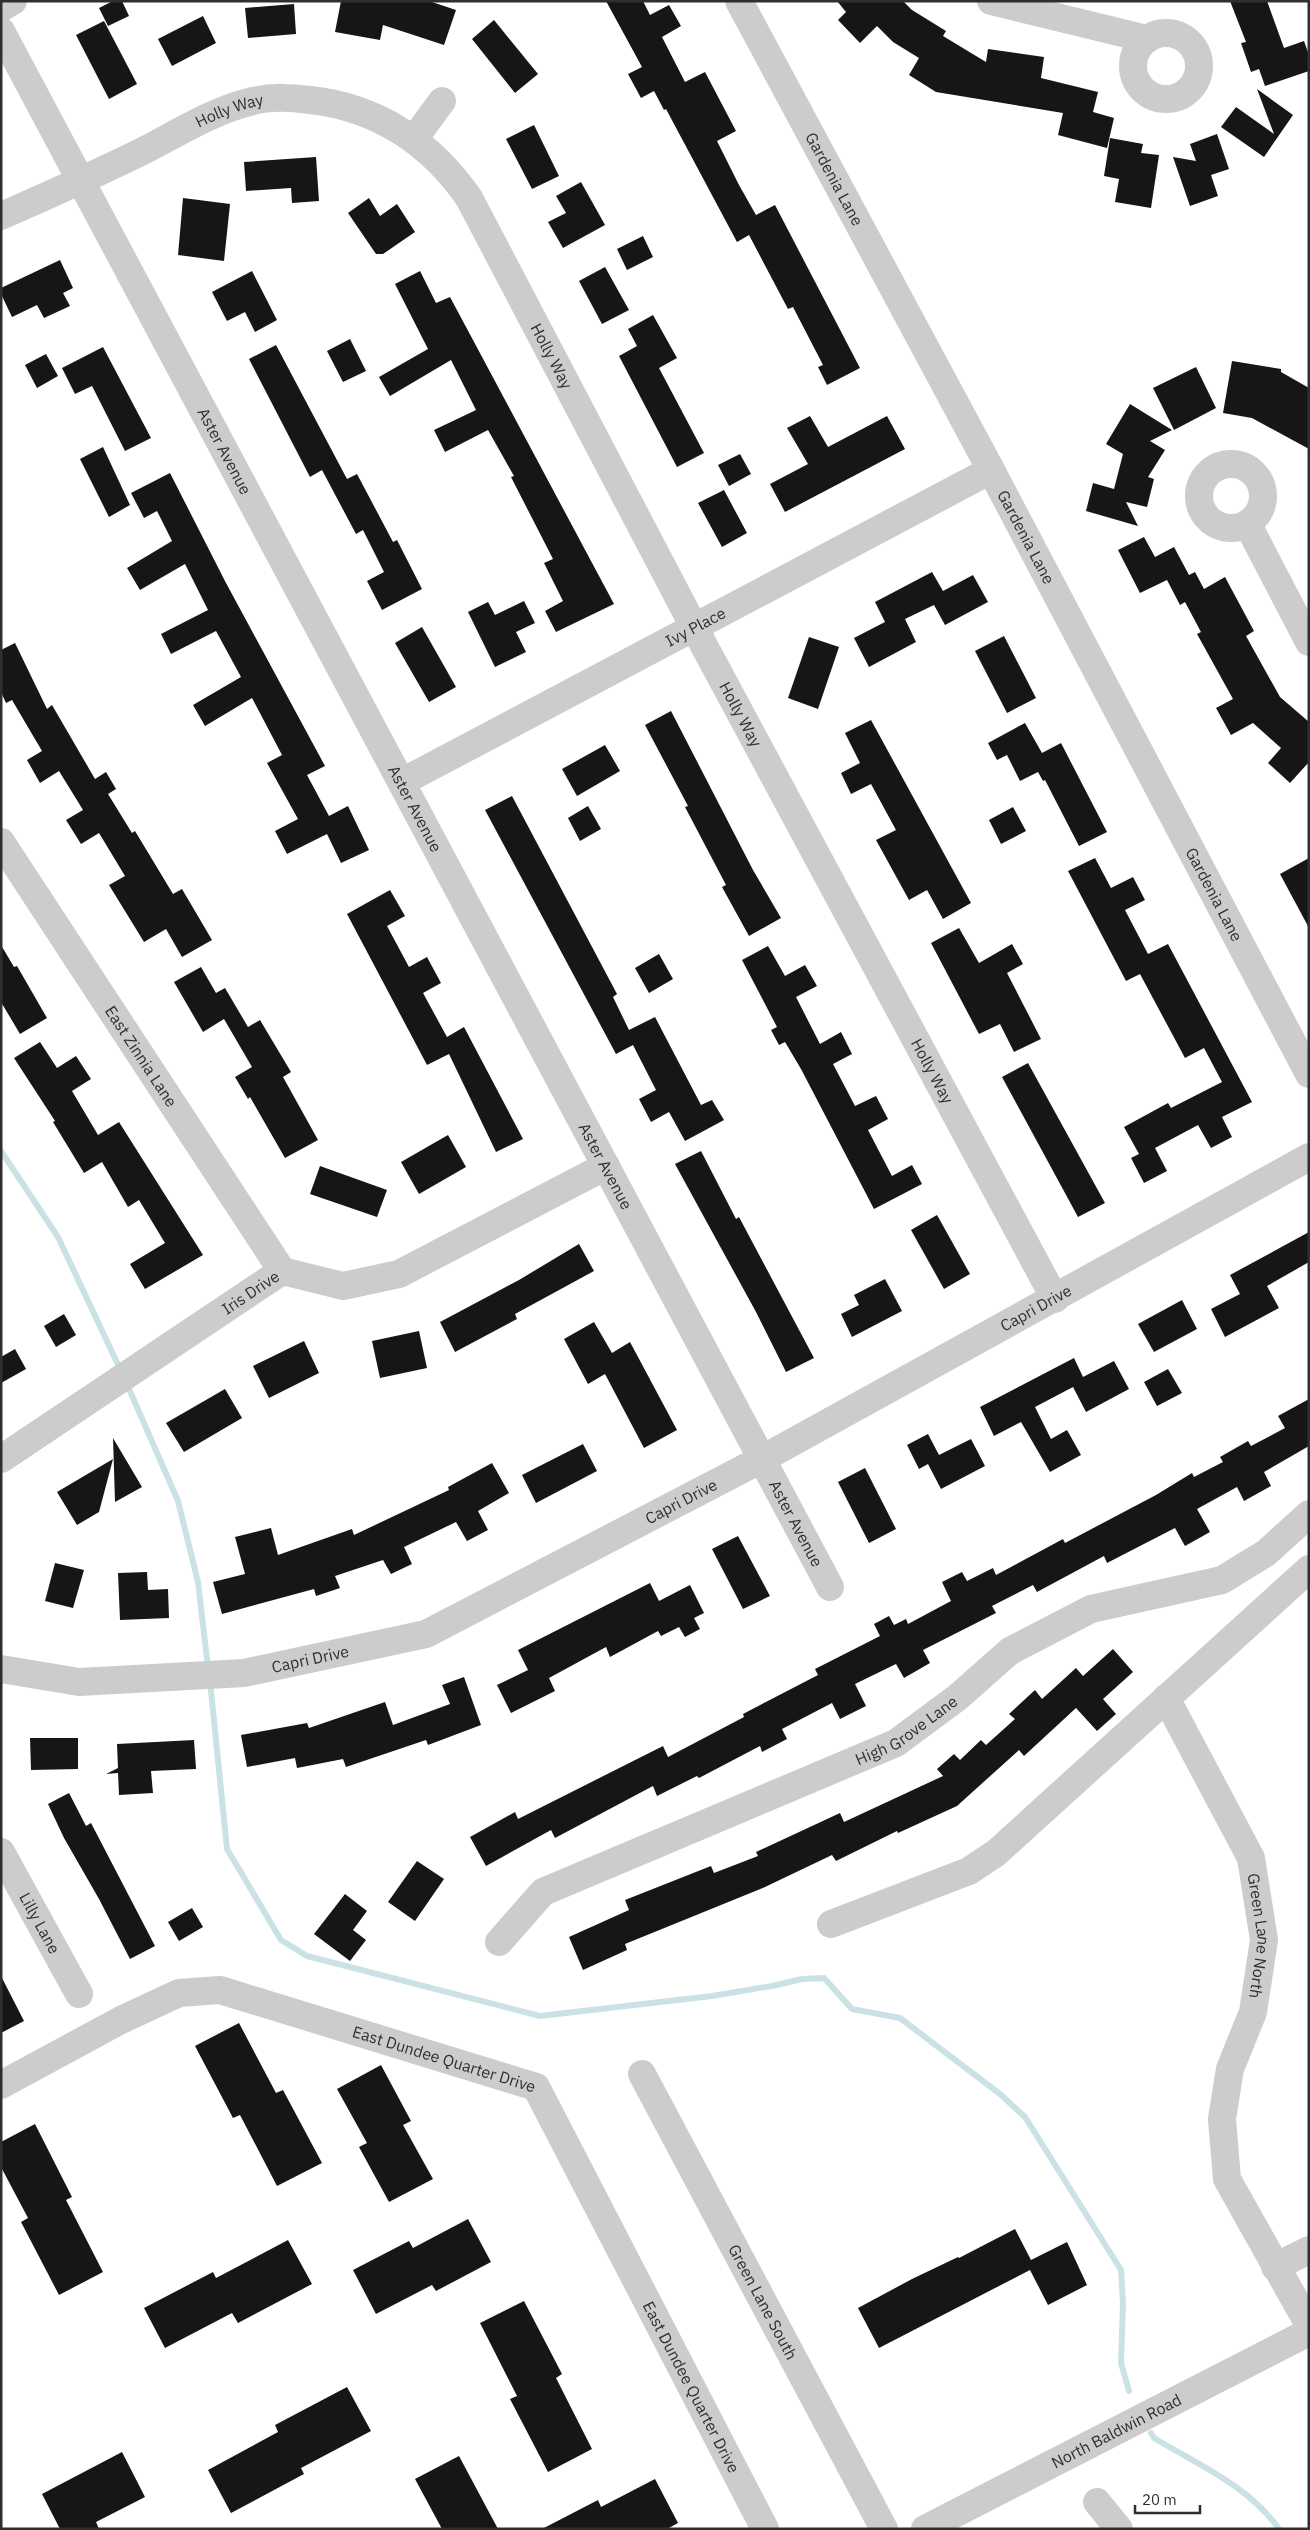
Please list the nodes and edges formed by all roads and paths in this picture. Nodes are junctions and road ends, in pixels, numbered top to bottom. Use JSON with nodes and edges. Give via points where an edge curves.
{"nodes":[{"id":1,"x":13,"y":1,"type":"edge"},
{"id":2,"x":739,"y":1,"type":"edge"},
{"id":3,"x":991,"y":1,"type":"edge"},
{"id":4,"x":1,"y":8,"type":"edge"},
{"id":5,"x":1,"y":31,"type":"edge"},
{"id":6,"x":1147,"y":39,"type":"dead end"},
{"id":7,"x":442,"y":101,"type":"dead end"},
{"id":8,"x":414,"y":139,"type":"junction"},
{"id":9,"x":82,"y":181,"type":"junction"},
{"id":10,"x":1,"y":216,"type":"edge"},
{"id":11,"x":991,"y":470,"type":"junction"},
{"id":12,"x":1248,"y":525,"type":"dead end"},
{"id":13,"x":694,"y":627,"type":"junction"},
{"id":14,"x":1309,"y":642,"type":"edge"},
{"id":15,"x":402,"y":782,"type":"junction"},
{"id":16,"x":1,"y":842,"type":"edge"},
{"id":17,"x":1309,"y":1074,"type":"edge"},
{"id":18,"x":1309,"y":1157,"type":"edge"},
{"id":19,"x":606,"y":1166,"type":"junction"},
{"id":20,"x":282,"y":1272,"type":"junction"},
{"id":21,"x":1055,"y":1299,"type":"junction"},
{"id":22,"x":1,"y":1459,"type":"edge"},
{"id":23,"x":762,"y":1459,"type":"junction"},
{"id":24,"x":1309,"y":1514,"type":"edge"},
{"id":25,"x":1309,"y":1569,"type":"edge"},
{"id":26,"x":830,"y":1587,"type":"dead end"},
{"id":27,"x":1,"y":1669,"type":"edge"},
{"id":28,"x":1166,"y":1698,"type":"junction"},
{"id":29,"x":1,"y":1852,"type":"edge"},
{"id":30,"x":830,"y":1924,"type":"dead end"},
{"id":31,"x":499,"y":1942,"type":"dead end"},
{"id":32,"x":79,"y":1994,"type":"dead end"},
{"id":33,"x":642,"y":2074,"type":"dead end"},
{"id":34,"x":1,"y":2085,"type":"edge"},
{"id":35,"x":1309,"y":2250,"type":"edge"},
{"id":36,"x":1275,"y":2267,"type":"junction"},
{"id":37,"x":1309,"y":2325,"type":"edge"},
{"id":38,"x":1309,"y":2332,"type":"edge"},
{"id":39,"x":1097,"y":2502,"type":"dead end"},
{"id":40,"x":766,"y":2529,"type":"edge"},
{"id":41,"x":884,"y":2529,"type":"edge"},
{"id":42,"x":924,"y":2529,"type":"edge"},
{"id":43,"x":1119,"y":2529,"type":"edge"}],
"edges":[{"from":1,"to":4,"type":"street"},
{"from":2,"to":11,"type":"street","name":"Gardenia Lane"},
{"from":3,"to":6,"type":"street"},
{"from":5,"to":9,"type":"street","name":"Aster Avenue"},
{"from":7,"to":8,"type":"street"},
{"from":8,"to":9,"type":"street","name":"Holly Way","via":[[372,115],[344,106],[300,98],[254,100],[215,114]]},
{"from":8,"to":13,"type":"street","name":"Holly Way","via":[[439,160],[469,198]]},
{"from":9,"to":10,"type":"street","name":"Holly Way"},
{"from":9,"to":15,"type":"street","name":"Aster Avenue"},
{"from":11,"to":13,"type":"street","name":"Ivy Place"},
{"from":11,"to":17,"type":"street","name":"Gardenia Lane"},
{"from":12,"to":14,"type":"street"},
{"from":13,"to":15,"type":"street","name":"Ivy Place"},
{"from":13,"to":21,"type":"street","name":"Holly Way"},
{"from":15,"to":19,"type":"street","name":"Aster Avenue"},
{"from":16,"to":20,"type":"street","name":"East Zinnia Lane"},
{"from":18,"to":21,"type":"street","name":"Capri Drive"},
{"from":19,"to":20,"type":"street","name":"Iris Drive","via":[[399,1274],[343,1286]]},
{"from":19,"to":23,"type":"street","name":"Aster Avenue"},
{"from":20,"to":22,"type":"street","name":"Iris Drive"},
{"from":21,"to":23,"type":"street","name":"Capri Drive"},
{"from":23,"to":26,"type":"street","name":"Aster Avenue"},
{"from":23,"to":27,"type":"street","name":"Capri Drive","via":[[426,1634],[244,1673],[79,1682]]},
{"from":24,"to":31,"type":"street","name":"High Grove Lane","via":[[1266,1553],[1222,1580],[1091,1609],[1010,1651],[958,1697],[896,1743],[542,1892]]},
{"from":25,"to":28,"type":"street"},
{"from":28,"to":30,"type":"street","via":[[989,1857],[969,1871]]},
{"from":28,"to":36,"type":"street","name":"Green Lane North","via":[[1252,1858],[1264,1940],[1253,2012],[1230,2070],[1222,2119],[1227,2179]]},
{"from":29,"to":32,"type":"street","name":"Lilly Lane"},
{"from":33,"to":41,"type":"street","name":"Green Lane South"},
{"from":34,"to":40,"type":"street","name":"East Dundee Quarter Drive","via":[[179,1993],[220,1990],[536,2087]]},
{"from":35,"to":36,"type":"street"},
{"from":36,"to":37,"type":"street","name":"Green Lane North"},
{"from":38,"to":42,"type":"street","name":"North Baldwin Road"},
{"from":39,"to":43,"type":"street"}]}
